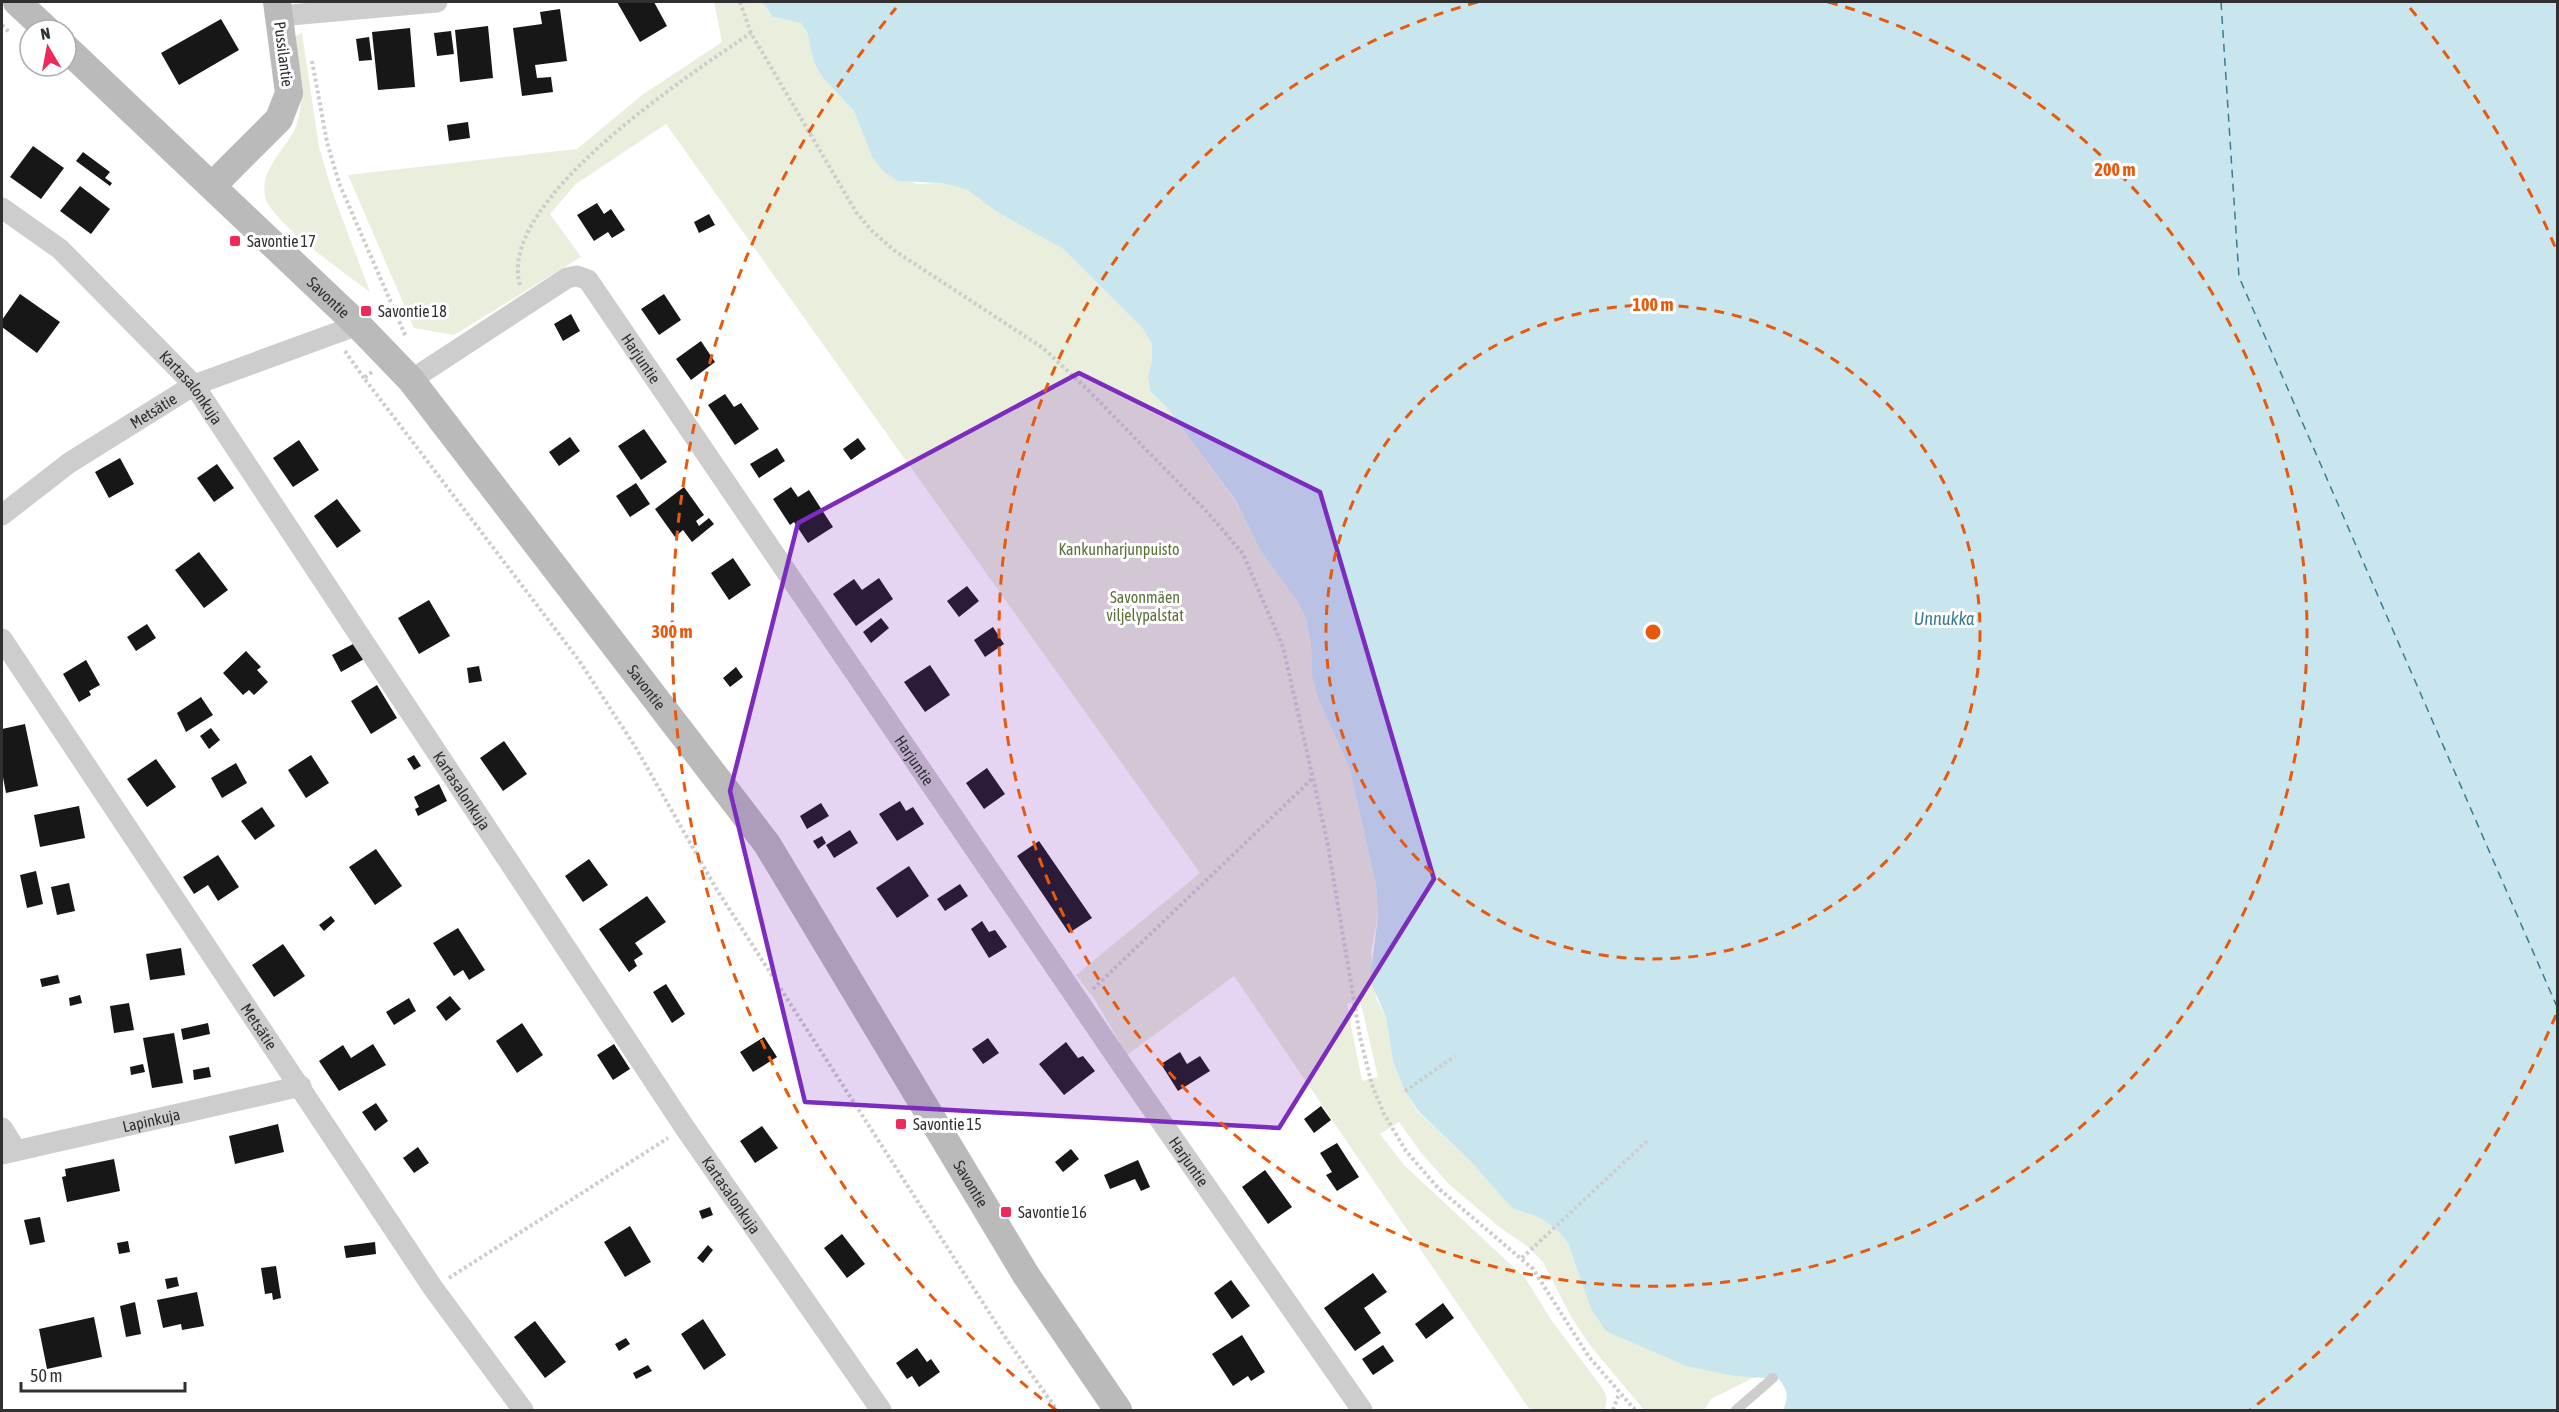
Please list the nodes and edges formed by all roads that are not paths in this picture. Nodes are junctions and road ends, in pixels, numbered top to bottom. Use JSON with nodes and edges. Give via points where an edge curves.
{"nodes":[{"id":1,"x":17,"y":2,"type":"edge"},
{"id":2,"x":430,"y":2,"type":"edge"},
{"id":3,"x":437,"y":2,"type":"edge"},
{"id":4,"x":286,"y":10,"type":"edge"},
{"id":5,"x":34,"y":18,"type":"edge"},
{"id":6,"x":78,"y":59,"type":"edge"},
{"id":7,"x":213,"y":185,"type":"junction"},
{"id":8,"x":2,"y":208,"type":"edge"},
{"id":9,"x":358,"y":325,"type":"junction"},
{"id":10,"x":411,"y":380,"type":"junction"},
{"id":11,"x":194,"y":385,"type":"junction"},
{"id":12,"x":2,"y":515,"type":"edge"},
{"id":13,"x":2,"y":639,"type":"edge"},
{"id":14,"x":301,"y":1086,"type":"junction"},
{"id":15,"x":2,"y":1128,"type":"edge"},
{"id":16,"x":9,"y":1152,"type":"edge"},
{"id":17,"x":1773,"y":1378,"type":"dead end"},
{"id":18,"x":523,"y":1410,"type":"edge"},
{"id":19,"x":881,"y":1410,"type":"edge"},
{"id":20,"x":1118,"y":1410,"type":"edge"},
{"id":21,"x":1362,"y":1410,"type":"edge"},
{"id":22,"x":1736,"y":1410,"type":"edge"}],
"edges":[{"from":1,"to":5,"type":"street"},
{"from":2,"to":3,"type":"street"},
{"from":2,"to":4,"type":"street"},
{"from":4,"to":7,"type":"street","name":"Pussilantie","via":[[286,106],[279,119]]},
{"from":6,"to":7,"type":"street","name":"Savontie"},
{"from":7,"to":9,"type":"street","name":"Savontie"},
{"from":8,"to":11,"type":"street","name":"Kartasalonkuja","via":[[60,249]]},
{"from":9,"to":10,"type":"street","name":"Savontie"},
{"from":9,"to":11,"type":"street","name":"Metsätie"},
{"from":10,"to":20,"type":"street","name":"Savontie","via":[[767,844],[1026,1275]]},
{"from":10,"to":21,"type":"street","name":"Harjuntie","via":[[567,278],[588,280]]},
{"from":11,"to":12,"type":"street","name":"Metsätie","via":[[69,463]]},
{"from":11,"to":19,"type":"street","name":"Kartasalonkuja","via":[[685,1128]]},
{"from":13,"to":14,"type":"street","name":"Metsätie"},
{"from":14,"to":16,"type":"street","name":"Lapinkuja"},
{"from":14,"to":18,"type":"street","name":"Metsätie","via":[[434,1288]]},
{"from":15,"to":16,"type":"street"},
{"from":17,"to":22,"type":"lane"}]}
